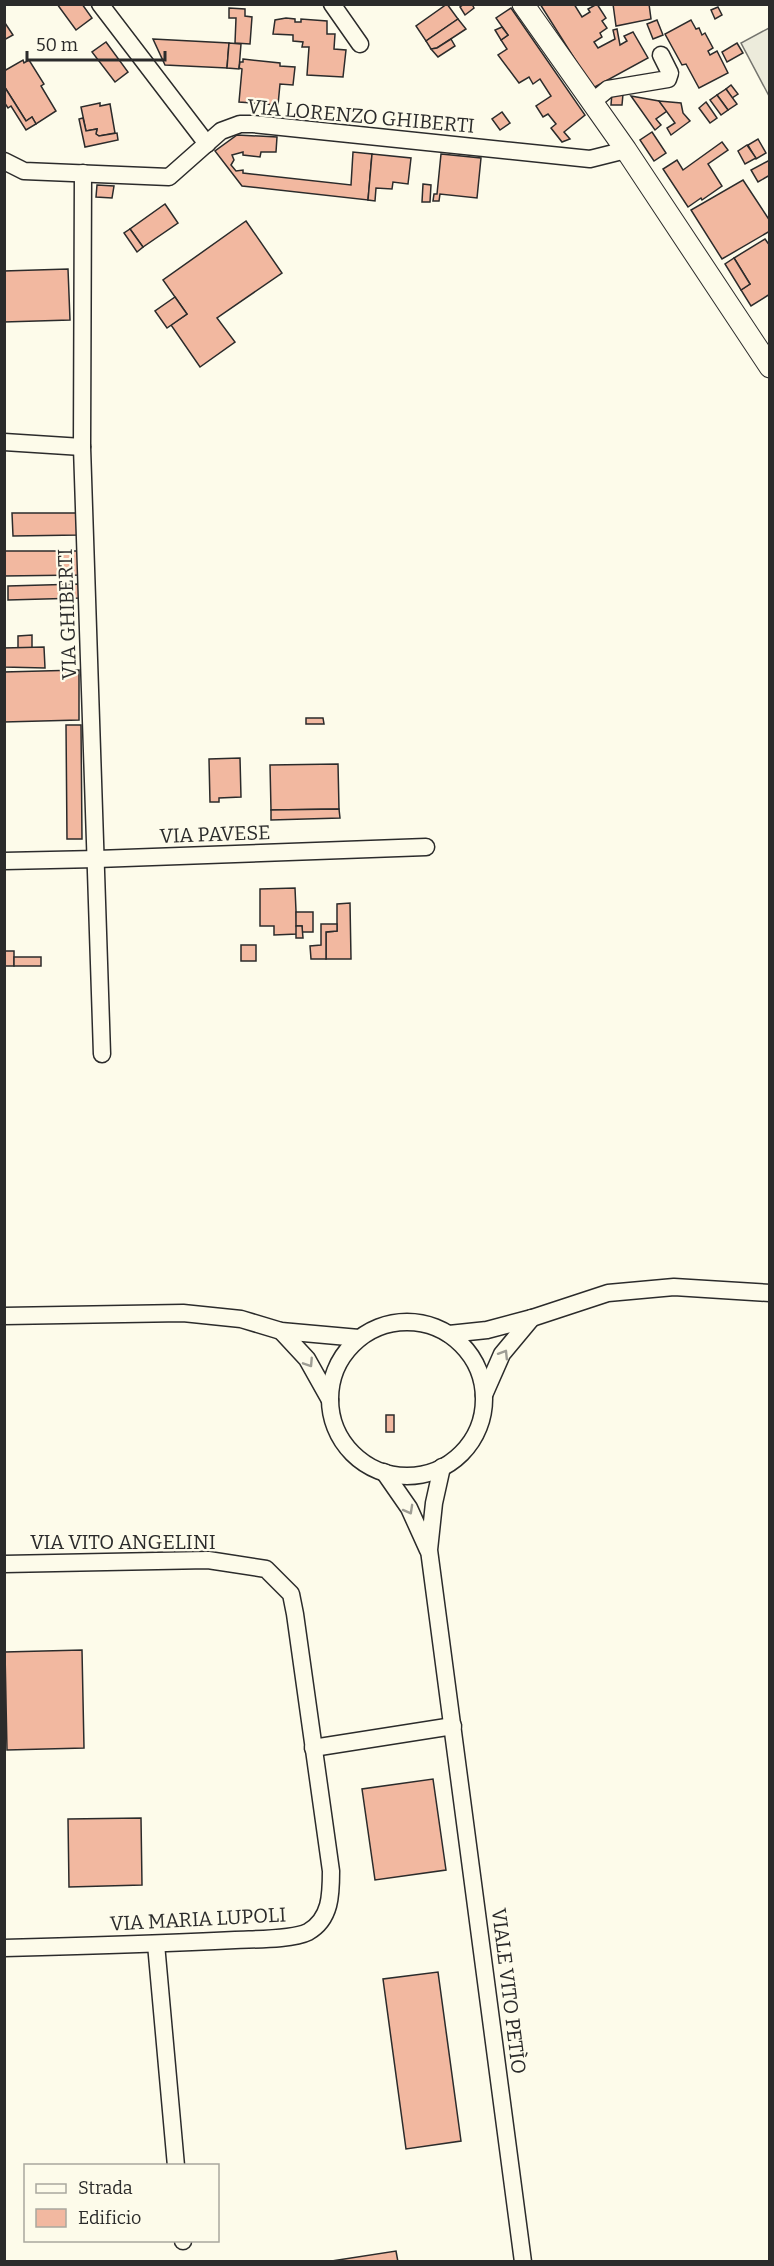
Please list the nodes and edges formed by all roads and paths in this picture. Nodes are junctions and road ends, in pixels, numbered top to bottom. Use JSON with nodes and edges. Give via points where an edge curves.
{"nodes":[{"id":1,"x":100,"y":4,"type":"edge"},
{"id":2,"x":332,"y":4,"type":"edge"},
{"id":3,"x":523,"y":4,"type":"edge"},
{"id":4,"x":360,"y":44,"type":"dead end"},
{"id":5,"x":661,"y":55,"type":"dead end"},
{"id":6,"x":591,"y":103,"type":"junction"},
{"id":7,"x":207,"y":144,"type":"junction"},
{"id":8,"x":626,"y":150,"type":"junction"},
{"id":9,"x":4,"y":161,"type":"edge"},
{"id":10,"x":83,"y":173,"type":"junction"},
{"id":11,"x":770,"y":367,"type":"edge"},
{"id":12,"x":4,"y":442,"type":"edge"},
{"id":13,"x":81,"y":447,"type":"junction"},
{"id":14,"x":426,"y":847,"type":"dead end"},
{"id":15,"x":97,"y":860,"type":"junction"},
{"id":16,"x":4,"y":861,"type":"edge"},
{"id":17,"x":102,"y":1054,"type":"dead end"},
{"id":18,"x":770,"y":1293,"type":"edge"},
{"id":19,"x":4,"y":1317,"type":"edge"},
{"id":20,"x":532,"y":1318,"type":"junction"},
{"id":21,"x":282,"y":1331,"type":"junction"},
{"id":22,"x":449,"y":1334,"type":"junction"},
{"id":23,"x":359,"y":1338,"type":"junction"},
{"id":24,"x":484,"y":1395,"type":"junction"},
{"id":25,"x":330,"y":1400,"type":"junction"},
{"id":26,"x":442,"y":1467,"type":"junction"},
{"id":27,"x":384,"y":1472,"type":"junction"},
{"id":28,"x":429,"y":1550,"type":"junction"},
{"id":29,"x":4,"y":1564,"type":"edge"},
{"id":30,"x":453,"y":1726,"type":"junction"},
{"id":31,"x":313,"y":1748,"type":"junction"},
{"id":32,"x":156,"y":1944,"type":"junction"},
{"id":33,"x":4,"y":1948,"type":"edge"},
{"id":34,"x":176,"y":2164,"type":"edge"},
{"id":35,"x":523,"y":2262,"type":"edge"}],
"edges":[{"from":1,"to":7,"type":"street"},
{"from":2,"to":4,"type":"street"},
{"from":3,"to":6,"type":"street"},
{"from":5,"to":6,"type":"street","via":[[670,73],[668,79],[608,88]]},
{"from":6,"to":8,"type":"street"},
{"from":7,"to":8,"type":"street","name":"VIA LORENZO GHIBERTI","via":[[221,131],[253,124],[590,159]]},
{"from":7,"to":10,"type":"street","name":"VIA LORENZO GHIBERTI","via":[[169,177]]},
{"from":8,"to":11,"type":"street"},
{"from":9,"to":10,"type":"street","name":"VIA LORENZO GHIBERTI","via":[[24,171]]},
{"from":10,"to":13,"type":"street","name":"VIA GHIBERTI"},
{"from":12,"to":13,"type":"street"},
{"from":13,"to":15,"type":"street","name":"VIA GHIBERTI"},
{"from":14,"to":15,"type":"street","name":"VIA PAVESE"},
{"from":15,"to":16,"type":"street","name":"VIA PAVESE"},
{"from":15,"to":17,"type":"street","name":"VIA GHIBERTI"},
{"from":18,"to":20,"type":"street","via":[[674,1287],[608,1293]]},
{"from":19,"to":21,"type":"street","via":[[183,1313],[241,1319]]},
{"from":20,"to":22,"type":"street","via":[[487,1330]]},
{"from":24,"to":20,"type":"street","one_way":true,"via":[[502,1354]]},
{"from":21,"to":23,"type":"street"},
{"from":21,"to":25,"type":"street","one_way":true,"via":[[307,1359]]},
{"from":22,"to":23,"type":"street","via":[[428,1324],[404,1321],[380,1326]]},
{"from":22,"to":24,"type":"street","via":[[467,1350],[480,1374]]},
{"from":23,"to":25,"type":"street","via":[[338,1366]]},
{"from":24,"to":26,"type":"street","via":[[482,1417],[474,1438],[460,1455]]},
{"from":25,"to":27,"type":"street","via":[[340,1437],[367,1464]]},
{"from":26,"to":27,"type":"street","via":[[404,1476]]},
{"from":26,"to":28,"type":"street"},
{"from":27,"to":28,"type":"street","one_way":true,"via":[[409,1508]]},
{"from":28,"to":30,"type":"street","name":"VIALE VITO PETÌO"},
{"from":29,"to":31,"type":"street","name":"VIA VITO ANGELINI","via":[[208,1560],[266,1569],[291,1594]]},
{"from":30,"to":31,"type":"street"},
{"from":30,"to":35,"type":"street","name":"VIALE VITO PETÌO"},
{"from":31,"to":32,"type":"street","name":"VIA MARIA LUPOLI","via":[[331,1871],[326,1915],[308,1932],[283,1938]]},
{"from":32,"to":33,"type":"street","name":"VIA MARIA LUPOLI"},
{"from":32,"to":34,"type":"street"}]}
